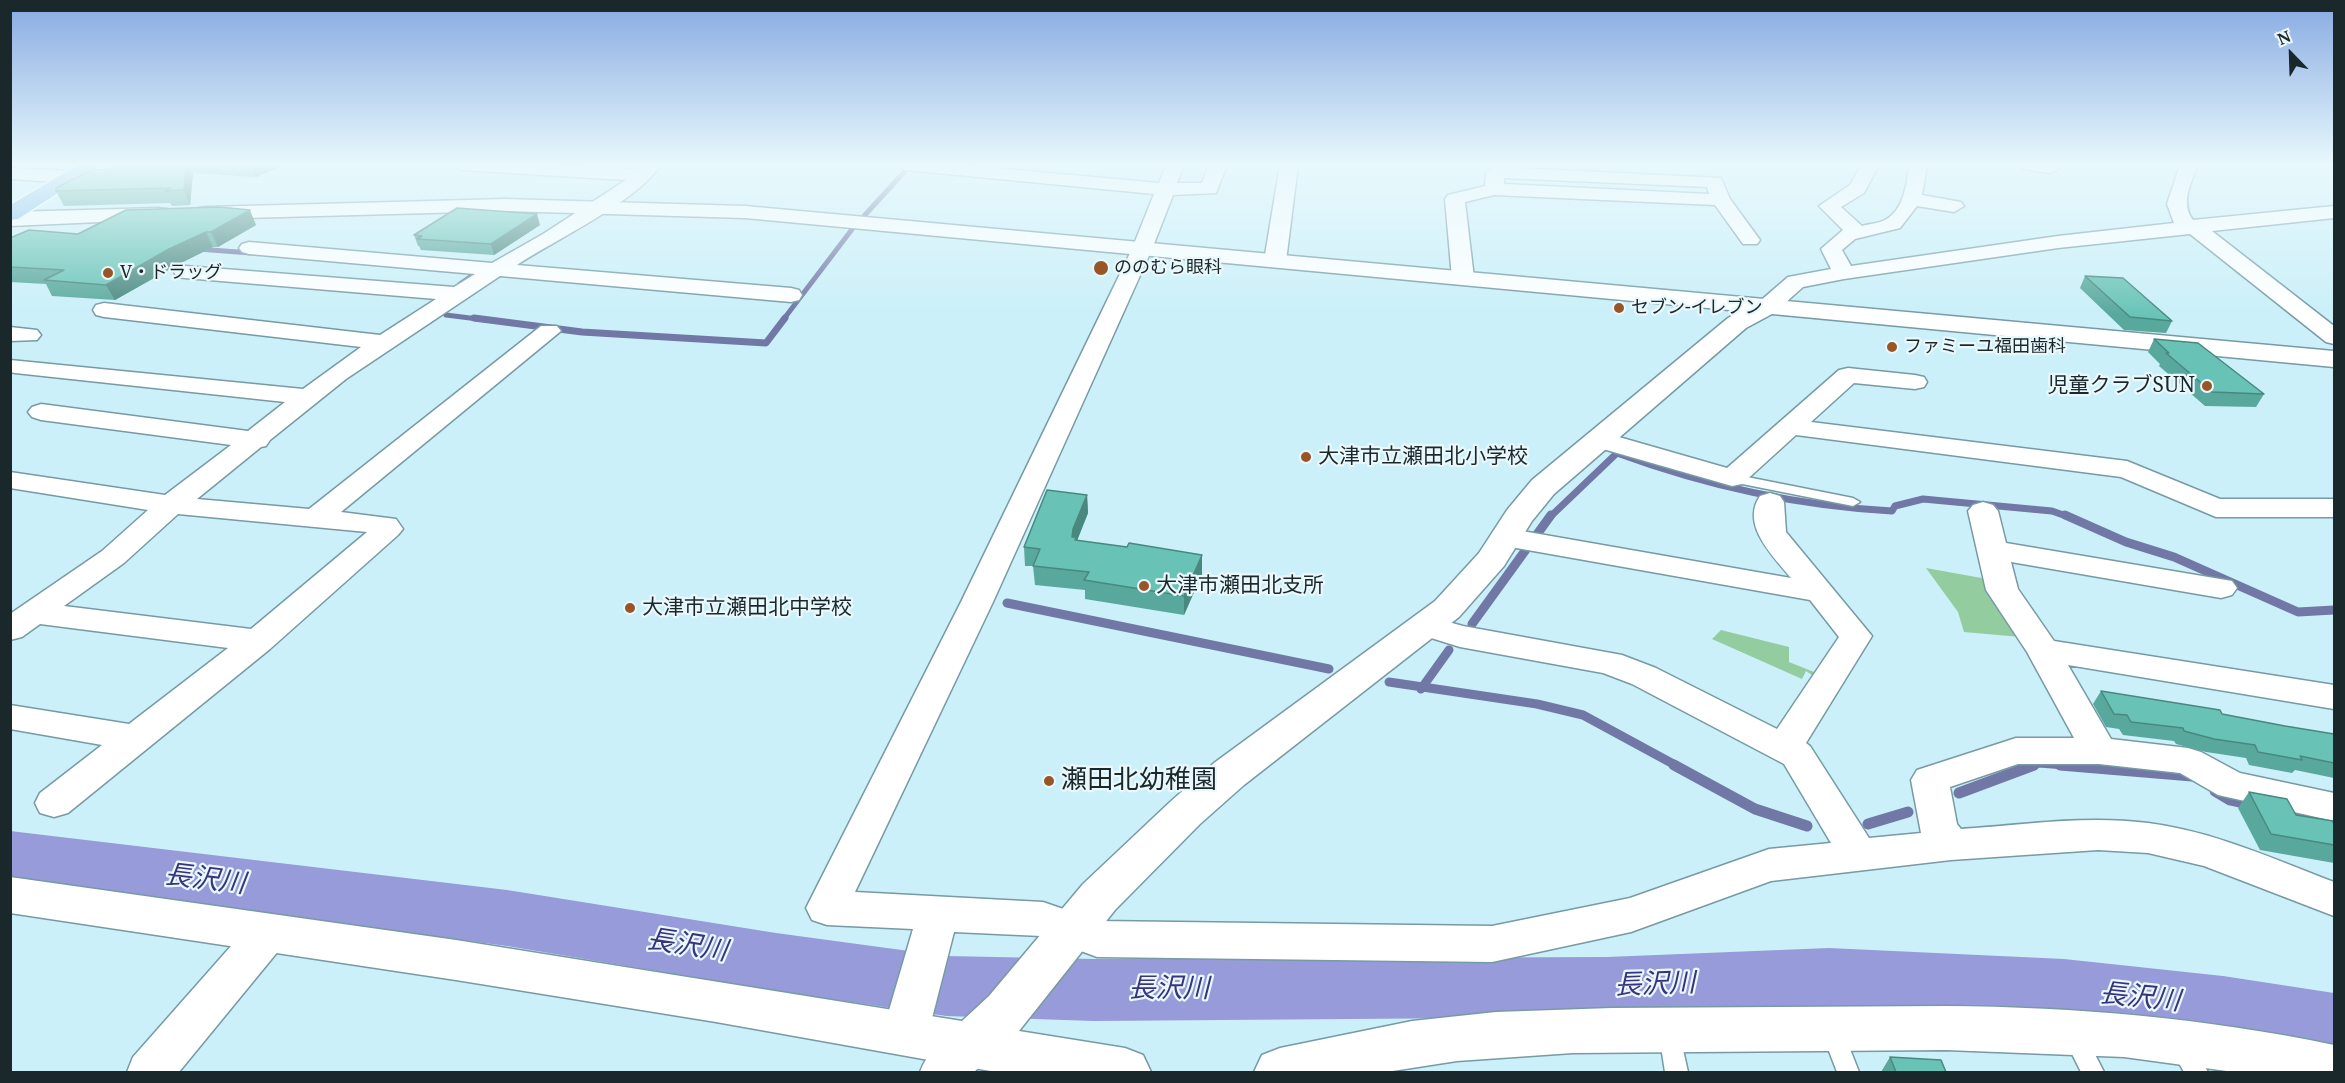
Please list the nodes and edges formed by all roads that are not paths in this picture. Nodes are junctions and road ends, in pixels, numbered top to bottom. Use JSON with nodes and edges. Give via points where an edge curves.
{"nodes":[{"id":1,"x":10,"y":216,"type":"edge"},
{"id":2,"x":49,"y":216,"type":"edge"},
{"id":3,"x":583,"y":216,"type":"edge"},
{"id":4,"x":783,"y":216,"type":"edge"},
{"id":5,"x":1155,"y":216,"type":"edge"},
{"id":6,"x":1282,"y":216,"type":"edge"},
{"id":7,"x":1456,"y":216,"type":"edge"},
{"id":8,"x":1736,"y":216,"type":"edge"},
{"id":9,"x":1839,"y":216,"type":"edge"},
{"id":10,"x":1899,"y":216,"type":"edge"},
{"id":11,"x":2178,"y":216,"type":"edge"},
{"id":12,"x":2298,"y":216,"type":"edge"},
{"id":13,"x":2190,"y":226,"type":"junction"},
{"id":14,"x":1857,"y":232,"type":"junction"},
{"id":15,"x":1750,"y":240,"type":"dead end"},
{"id":16,"x":249,"y":248,"type":"dead end"},
{"id":17,"x":1142,"y":249,"type":"junction"},
{"id":18,"x":1275,"y":261,"type":"junction"},
{"id":19,"x":499,"y":268,"type":"junction"},
{"id":20,"x":185,"y":272,"type":"dead end"},
{"id":21,"x":1844,"y":273,"type":"junction"},
{"id":22,"x":1462,"y":279,"type":"junction"},
{"id":23,"x":459,"y":294,"type":"junction"},
{"id":24,"x":791,"y":295,"type":"dead end"},
{"id":25,"x":1767,"y":307,"type":"junction"},
{"id":26,"x":104,"y":310,"type":"dead end"},
{"id":27,"x":549,"y":331,"type":"dead end"},
{"id":28,"x":2334,"y":337,"type":"edge"},
{"id":29,"x":385,"y":343,"type":"junction"},
{"id":30,"x":2334,"y":359,"type":"edge"},
{"id":31,"x":15,"y":366,"type":"dead end"},
{"id":32,"x":1915,"y":382,"type":"dead end"},
{"id":33,"x":310,"y":397,"type":"junction"},
{"id":34,"x":41,"y":412,"type":"dead end"},
{"id":35,"x":1791,"y":426,"type":"junction"},
{"id":36,"x":1598,"y":439,"type":"junction"},
{"id":37,"x":257,"y":440,"type":"junction"},
{"id":38,"x":1732,"y":478,"type":"junction"},
{"id":39,"x":10,"y":480,"type":"edge"},
{"id":40,"x":1770,"y":502,"type":"dead end"},
{"id":41,"x":1853,"y":502,"type":"dead end"},
{"id":42,"x":171,"y":505,"type":"junction"},
{"id":43,"x":2334,"y":508,"type":"edge"},
{"id":44,"x":1983,"y":511,"type":"dead end"},
{"id":45,"x":316,"y":518,"type":"junction"},
{"id":46,"x":1523,"y":540,"type":"junction"},
{"id":47,"x":1994,"y":550,"type":"junction"},
{"id":48,"x":2221,"y":588,"type":"dead end"},
{"id":49,"x":1817,"y":592,"type":"junction"},
{"id":50,"x":23,"y":622,"type":"edge"},
{"id":51,"x":1427,"y":626,"type":"junction"},
{"id":52,"x":258,"y":641,"type":"junction"},
{"id":53,"x":2043,"y":650,"type":"junction"},
{"id":54,"x":2334,"y":697,"type":"edge"},
{"id":55,"x":10,"y":717,"type":"edge"},
{"id":56,"x":136,"y":738,"type":"junction"},
{"id":57,"x":1784,"y":748,"type":"junction"},
{"id":58,"x":2099,"y":751,"type":"junction"},
{"id":59,"x":54,"y":803,"type":"dead end"},
{"id":60,"x":2334,"y":807,"type":"edge"},
{"id":61,"x":1951,"y":845,"type":"junction"},
{"id":62,"x":1858,"y":854,"type":"junction"},
{"id":63,"x":10,"y":895,"type":"edge"},
{"id":64,"x":2334,"y":899,"type":"edge"},
{"id":65,"x":938,"y":915,"type":"junction"},
{"id":66,"x":269,"y":932,"type":"junction"},
{"id":67,"x":1066,"y":936,"type":"junction"},
{"id":68,"x":906,"y":1033,"type":"junction"},
{"id":69,"x":1673,"y":1051,"type":"edge"},
{"id":70,"x":1840,"y":1051,"type":"edge"},
{"id":71,"x":2083,"y":1053,"type":"edge"},
{"id":72,"x":2188,"y":1058,"type":"edge"},
{"id":73,"x":956,"y":1059,"type":"edge"},
{"id":74,"x":1403,"y":1059,"type":"edge"},
{"id":75,"x":2319,"y":1068,"type":"edge"},
{"id":76,"x":150,"y":1072,"type":"edge"},
{"id":77,"x":1125,"y":1072,"type":"edge"},
{"id":78,"x":1280,"y":1072,"type":"edge"}],
"edges":[{"from":1,"to":2,"type":"street"},
{"from":3,"to":19,"type":"street"},
{"from":4,"to":17,"type":"street"},
{"from":5,"to":17,"type":"street"},
{"from":6,"to":18,"type":"street"},
{"from":7,"to":22,"type":"street"},
{"from":8,"to":15,"type":"street"},
{"from":9,"to":14,"type":"street"},
{"from":10,"to":14,"type":"street","via":[[1893,224]]},
{"from":11,"to":13,"type":"street"},
{"from":12,"to":13,"type":"street"},
{"from":13,"to":21,"type":"street"},
{"from":13,"to":28,"type":"street"},
{"from":14,"to":21,"type":"street","via":[[1831,249]]},
{"from":16,"to":19,"type":"street"},
{"from":17,"to":18,"type":"street"},
{"from":17,"to":65,"type":"street","via":[[977,602],[827,908]]},
{"from":18,"to":22,"type":"street"},
{"from":19,"to":23,"type":"street"},
{"from":19,"to":24,"type":"street"},
{"from":20,"to":23,"type":"street"},
{"from":21,"to":25,"type":"street","via":[[1796,282]]},
{"from":22,"to":25,"type":"street"},
{"from":23,"to":29,"type":"street"},
{"from":25,"to":30,"type":"street"},
{"from":25,"to":36,"type":"street","via":[[1737,323]]},
{"from":26,"to":29,"type":"street"},
{"from":27,"to":45,"type":"street"},
{"from":29,"to":33,"type":"street"},
{"from":31,"to":33,"type":"street"},
{"from":32,"to":35,"type":"street","via":[[1848,375]]},
{"from":33,"to":37,"type":"street"},
{"from":34,"to":37,"type":"street"},
{"from":35,"to":38,"type":"street"},
{"from":35,"to":43,"type":"street","via":[[2127,469],[2216,508]]},
{"from":36,"to":38,"type":"street"},
{"from":36,"to":46,"type":"street","via":[[1543,487]]},
{"from":37,"to":42,"type":"street"},
{"from":38,"to":41,"type":"lane"},
{"from":39,"to":42,"type":"street"},
{"from":40,"to":49,"type":"street","via":[[1771,533]]},
{"from":42,"to":45,"type":"street"},
{"from":42,"to":50,"type":"street","via":[[113,556]]},
{"from":44,"to":47,"type":"street"},
{"from":45,"to":52,"type":"street","via":[[386,525],[388,529]]},
{"from":46,"to":49,"type":"street"},
{"from":46,"to":51,"type":"street"},
{"from":47,"to":48,"type":"street"},
{"from":47,"to":53,"type":"street","via":[[2002,590]]},
{"from":49,"to":57,"type":"street","via":[[1856,636]]},
{"from":50,"to":52,"type":"street"},
{"from":51,"to":57,"type":"street","via":[[1460,636],[1610,663],[1644,676]]},
{"from":51,"to":67,"type":"street","via":[[1229,774],[1122,873]]},
{"from":52,"to":56,"type":"street"},
{"from":53,"to":54,"type":"street"},
{"from":53,"to":58,"type":"street"},
{"from":55,"to":56,"type":"street"},
{"from":56,"to":59,"type":"street"},
{"from":57,"to":62,"type":"street","via":[[1797,755]]},
{"from":58,"to":60,"type":"street","via":[[2188,761],[2231,785]]},
{"from":58,"to":61,"type":"street","via":[[2016,751],[1930,780],[1938,829]]},
{"from":61,"to":62,"type":"street"},
{"from":61,"to":64,"type":"street","via":[[2098,835],[2148,838],[2210,852]]},
{"from":62,"to":67,"type":"street","via":[[1769,865],[1631,915],[1492,944]]},
{"from":63,"to":66,"type":"street"},
{"from":65,"to":67,"type":"street","via":[[1043,920]]},
{"from":65,"to":68,"type":"street"},
{"from":66,"to":68,"type":"street"},
{"from":66,"to":76,"type":"street"},
{"from":67,"to":73,"type":"street","via":[[1006,1011]]},
{"from":68,"to":73,"type":"street"},
{"from":69,"to":70,"type":"street"},
{"from":69,"to":74,"type":"street","via":[[1456,1038]]},
{"from":70,"to":71,"type":"street"},
{"from":71,"to":72,"type":"street","via":[[2124,1035]]},
{"from":72,"to":75,"type":"street"},
{"from":73,"to":77,"type":"street"},
{"from":74,"to":78,"type":"street"}]}
